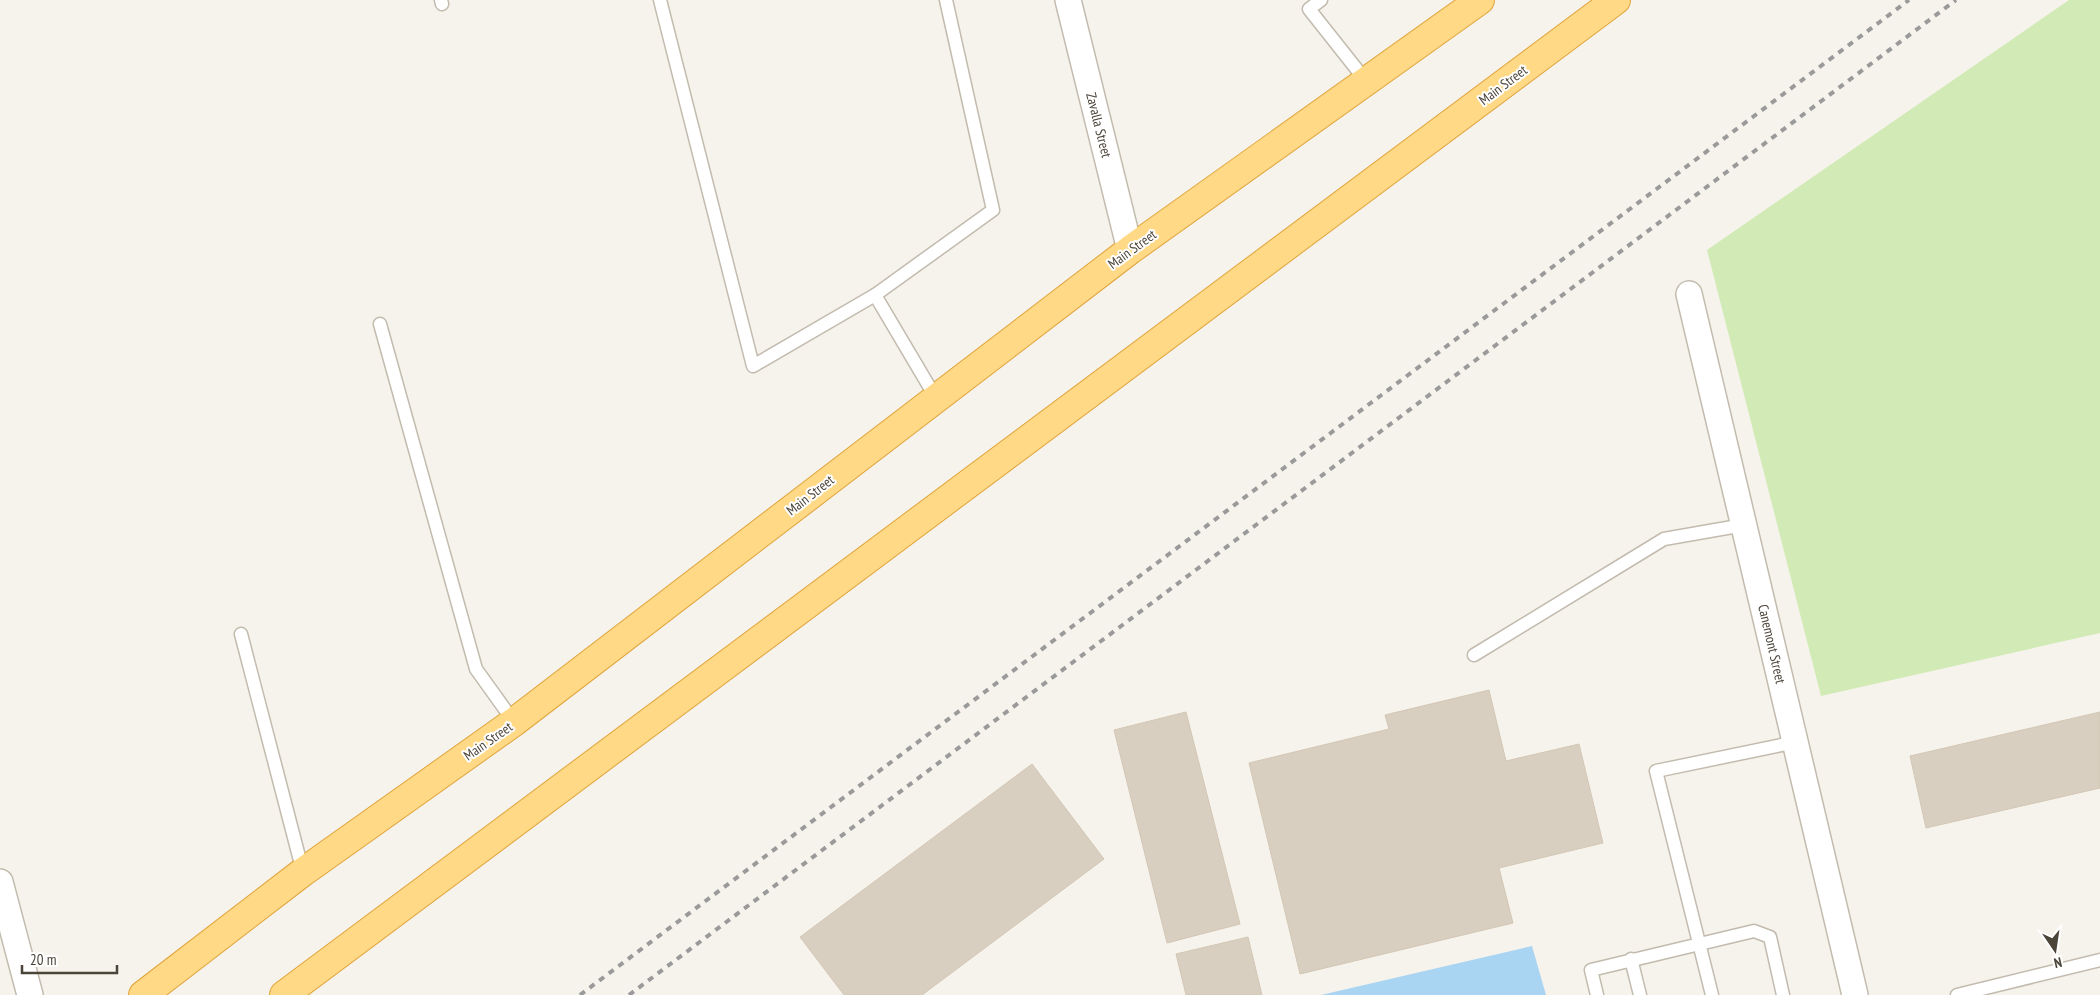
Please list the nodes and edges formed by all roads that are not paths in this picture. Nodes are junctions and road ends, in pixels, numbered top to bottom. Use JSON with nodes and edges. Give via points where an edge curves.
{"nodes":[{"id":1,"x":660,"y":0,"type":"edge"},
{"id":2,"x":946,"y":0,"type":"edge"},
{"id":3,"x":1068,"y":0,"type":"edge"},
{"id":4,"x":1321,"y":0,"type":"edge"},
{"id":5,"x":1480,"y":0,"type":"edge"},
{"id":6,"x":1616,"y":0,"type":"edge"},
{"id":7,"x":1366,"y":81,"type":"junction"},
{"id":8,"x":1130,"y":250,"type":"junction"},
{"id":9,"x":1689,"y":294,"type":"dead end"},
{"id":10,"x":875,"y":295,"type":"junction"},
{"id":11,"x":380,"y":324,"type":"dead end"},
{"id":12,"x":936,"y":398,"type":"junction"},
{"id":13,"x":1744,"y":524,"type":"junction"},
{"id":14,"x":241,"y":634,"type":"dead end"},
{"id":15,"x":1474,"y":655,"type":"dead end"},
{"id":16,"x":514,"y":722,"type":"junction"},
{"id":17,"x":1796,"y":742,"type":"junction"},
{"id":18,"x":303,"y":872,"type":"junction"},
{"id":19,"x":0,"y":882,"type":"edge"},
{"id":20,"x":1699,"y":943,"type":"junction"},
{"id":21,"x":1631,"y":960,"type":"junction"},
{"id":22,"x":2100,"y":960,"type":"edge"},
{"id":23,"x":30,"y":995,"type":"edge"},
{"id":24,"x":143,"y":995,"type":"edge"},
{"id":25,"x":284,"y":995,"type":"edge"},
{"id":26,"x":1597,"y":995,"type":"edge"},
{"id":27,"x":1640,"y":995,"type":"edge"},
{"id":28,"x":1712,"y":995,"type":"edge"},
{"id":29,"x":1783,"y":995,"type":"edge"},
{"id":30,"x":1855,"y":995,"type":"edge"},
{"id":31,"x":1957,"y":995,"type":"edge"}],
"edges":[{"from":1,"to":10,"type":"lane","via":[[753,366]]},
{"from":2,"to":10,"type":"lane","via":[[993,210]]},
{"from":3,"to":8,"type":"street","name":"Zavalla Street"},
{"from":4,"to":7,"type":"lane","via":[[1309,10]]},
{"from":5,"to":7,"type":"highway","name":"Main Street"},
{"from":6,"to":25,"type":"highway","name":"Main Street"},
{"from":7,"to":8,"type":"highway","name":"Main Street"},
{"from":8,"to":12,"type":"highway","name":"Main Street"},
{"from":9,"to":13,"type":"street","name":"Canemont Street"},
{"from":10,"to":12,"type":"lane"},
{"from":11,"to":16,"type":"lane","via":[[476,669]]},
{"from":12,"to":16,"type":"highway","name":"Main Street"},
{"from":13,"to":15,"type":"lane","via":[[1664,539]]},
{"from":13,"to":17,"type":"street","name":"Canemont Street"},
{"from":14,"to":18,"type":"lane"},
{"from":16,"to":18,"type":"highway","name":"Main Street"},
{"from":17,"to":20,"type":"lane","via":[[1656,771]]},
{"from":17,"to":30,"type":"street","name":"Canemont Street"},
{"from":18,"to":24,"type":"highway","name":"Main Street"},
{"from":19,"to":23,"type":"street"},
{"from":20,"to":21,"type":"lane"},
{"from":20,"to":28,"type":"lane"},
{"from":20,"to":29,"type":"lane","via":[[1754,931],[1770,937]]},
{"from":21,"to":26,"type":"lane","via":[[1591,970]]},
{"from":21,"to":27,"type":"lane"},
{"from":22,"to":31,"type":"lane"}]}
